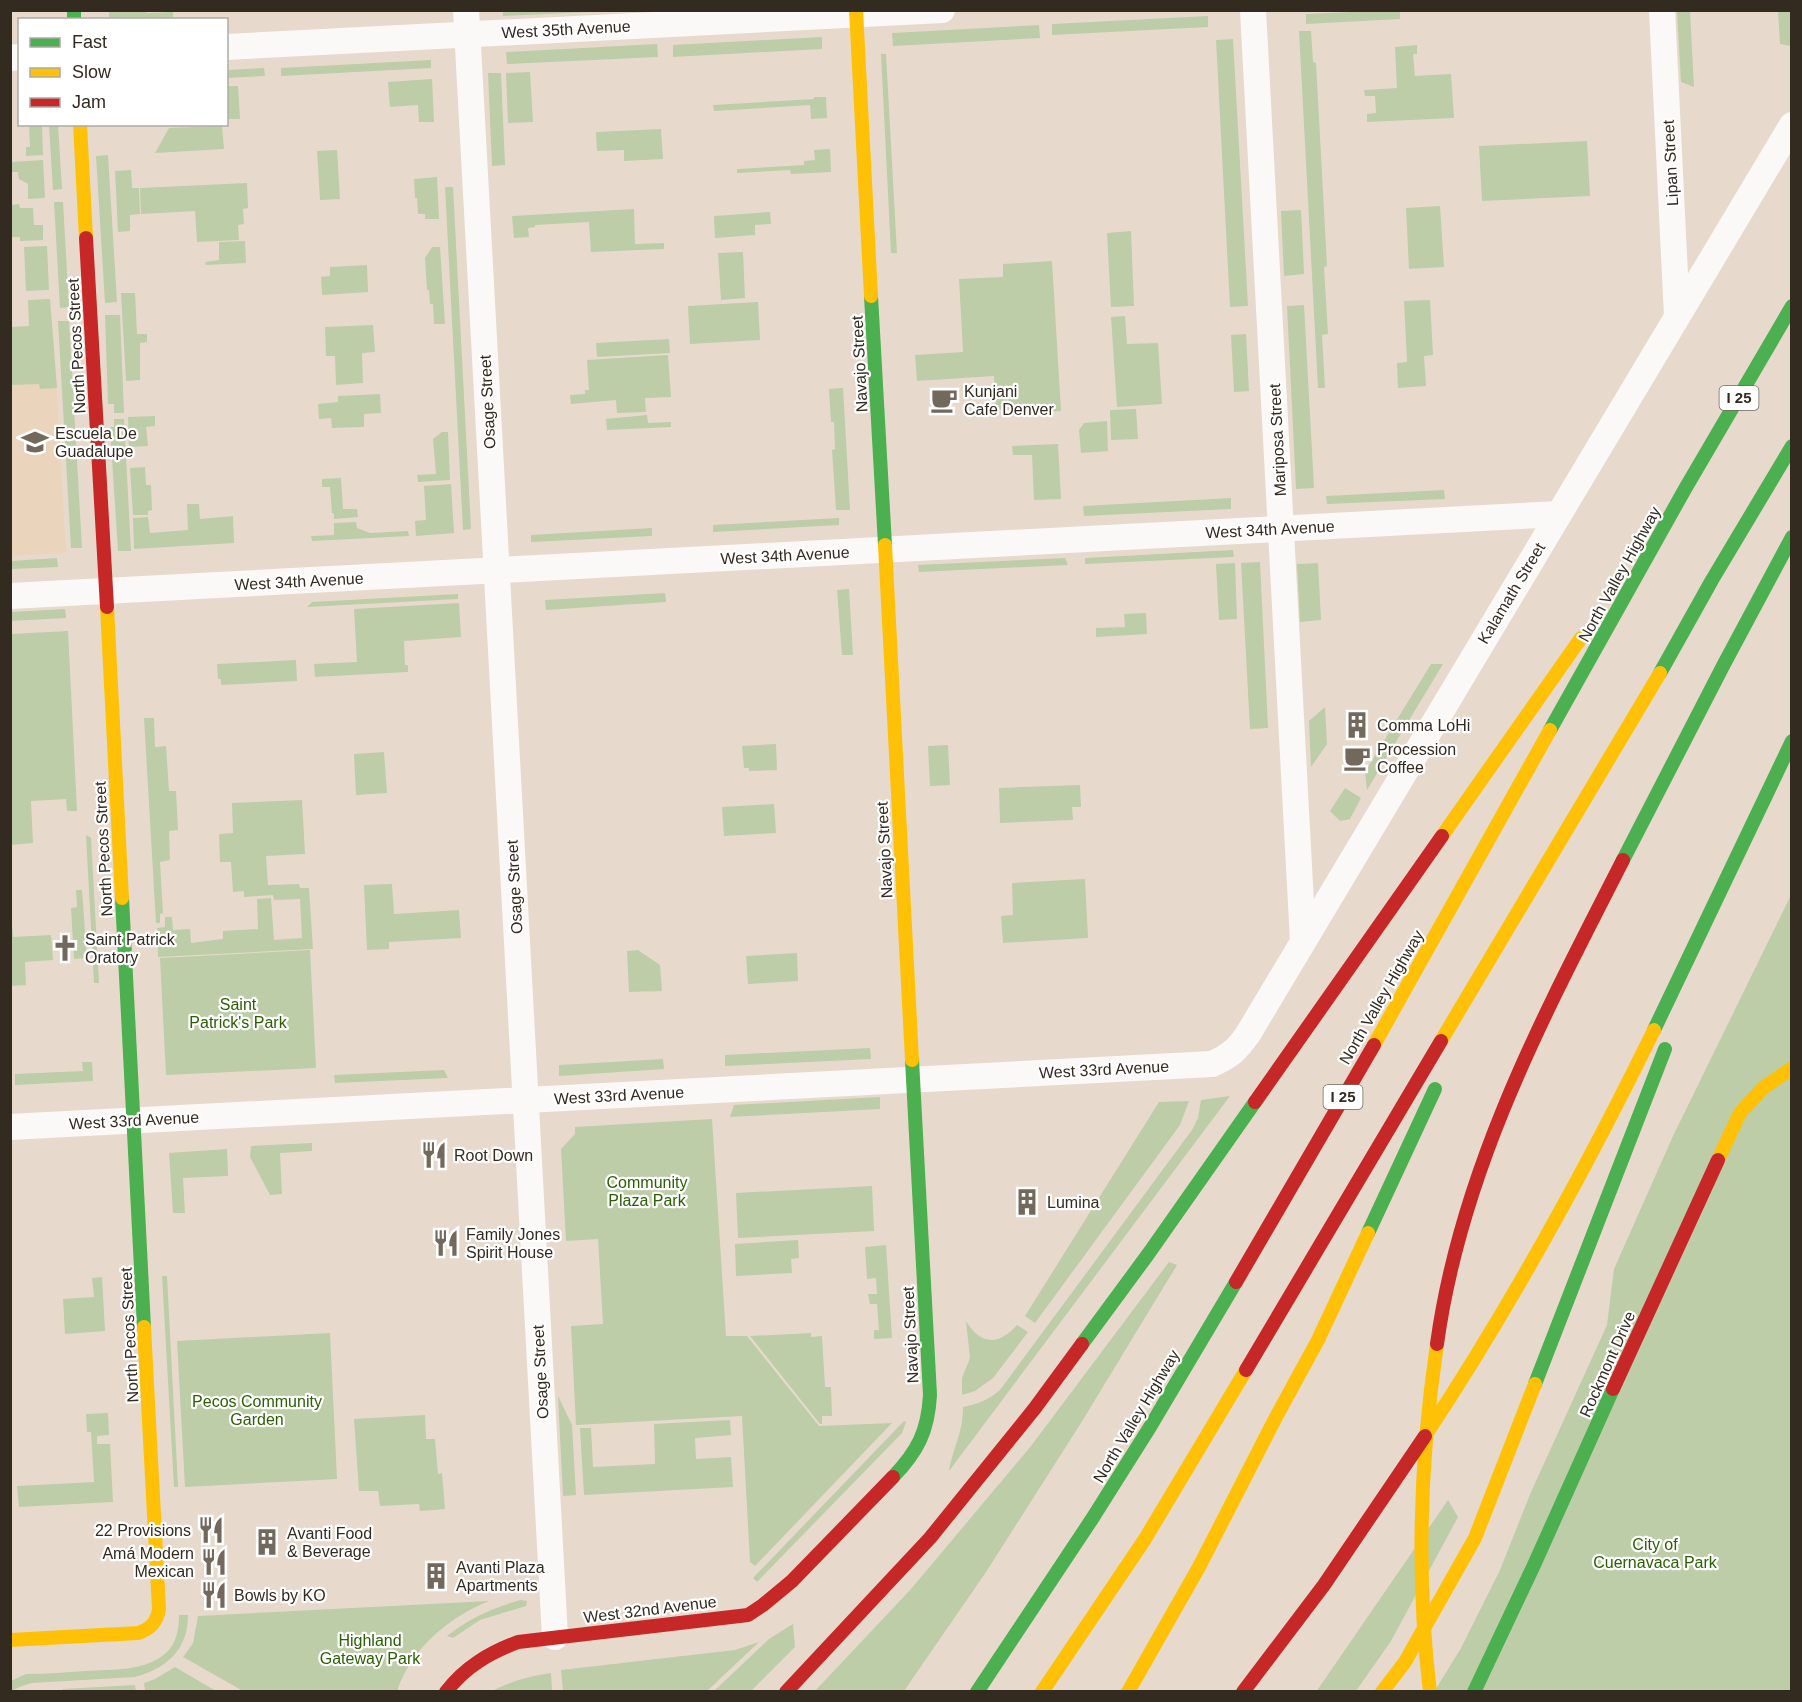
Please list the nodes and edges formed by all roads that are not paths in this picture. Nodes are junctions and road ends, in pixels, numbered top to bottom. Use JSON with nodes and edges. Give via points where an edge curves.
{"nodes":[{"id":1,"x":942,"y":10,"type":"edge"},
{"id":2,"x":1254,"y":10,"type":"edge"},
{"id":3,"x":1662,"y":10,"type":"edge"},
{"id":4,"x":856,"y":13,"type":"edge"},
{"id":5,"x":466,"y":23,"type":"edge"},
{"id":6,"x":228,"y":47,"type":"edge"},
{"id":7,"x":1791,"y":125,"type":"edge"},
{"id":8,"x":80,"y":126,"type":"edge"},
{"id":9,"x":1791,"y":306,"type":"edge"},
{"id":10,"x":1677,"y":316,"type":"junction"},
{"id":11,"x":1791,"y":446,"type":"edge"},
{"id":12,"x":1685,"y":489,"type":"junction"},
{"id":13,"x":1559,"y":514,"type":"junction"},
{"id":14,"x":1282,"y":529,"type":"junction"},
{"id":15,"x":1791,"y":537,"type":"edge"},
{"id":16,"x":885,"y":550,"type":"junction"},
{"id":17,"x":496,"y":570,"type":"junction"},
{"id":18,"x":106,"y":591,"type":"junction"},
{"id":19,"x":10,"y":596,"type":"edge"},
{"id":20,"x":1610,"y":597,"type":"dead end"},
{"id":21,"x":1589,"y":626,"type":"dead end"},
{"id":22,"x":1791,"y":741,"type":"edge"},
{"id":23,"x":1755,"y":818,"type":"junction"},
{"id":24,"x":1513,"y":922,"type":"junction"},
{"id":25,"x":1303,"y":941,"type":"junction"},
{"id":26,"x":1686,"y":995,"type":"dead end"},
{"id":27,"x":1669,"y":1039,"type":"dead end"},
{"id":28,"x":1457,"y":1041,"type":"dead end"},
{"id":29,"x":1227,"y":1058,"type":"joint"},
{"id":30,"x":1791,"y":1068,"type":"edge"},
{"id":31,"x":1442,"y":1073,"type":"dead end"},
{"id":32,"x":913,"y":1079,"type":"junction"},
{"id":33,"x":525,"y":1100,"type":"junction"},
{"id":34,"x":134,"y":1121,"type":"junction"},
{"id":35,"x":10,"y":1126,"type":"edge"},
{"id":36,"x":748,"y":1614,"type":"joint"},
{"id":37,"x":555,"y":1637,"type":"junction"},
{"id":38,"x":10,"y":1640,"type":"edge"},
{"id":39,"x":446,"y":1692,"type":"edge"},
{"id":40,"x":786,"y":1692,"type":"edge"},
{"id":41,"x":977,"y":1692,"type":"edge"},
{"id":42,"x":1042,"y":1692,"type":"edge"},
{"id":43,"x":1128,"y":1692,"type":"edge"},
{"id":44,"x":1243,"y":1692,"type":"edge"},
{"id":45,"x":1382,"y":1692,"type":"edge"},
{"id":46,"x":1430,"y":1692,"type":"edge"},
{"id":47,"x":1474,"y":1692,"type":"edge"}],
"edges":[{"from":1,"to":4,"type":"street","name":"West 35th Avenue"},
{"from":2,"to":14,"type":"street","name":"Mariposa Street"},
{"from":3,"to":10,"type":"street","name":"Lipan Street"},
{"from":4,"to":5,"type":"street","name":"West 35th Avenue"},
{"from":4,"to":16,"type":"main road","name":"Navajo Street"},
{"from":5,"to":6,"type":"street","name":"West 35th Avenue"},
{"from":5,"to":17,"type":"street","name":"Osage Street"},
{"from":7,"to":10,"type":"street","name":"Kalamath Street"},
{"from":8,"to":18,"type":"main road","name":"North Pecos Street"},
{"from":9,"to":12,"type":"main road","name":"North Valley Highway","number":"I 25"},
{"from":10,"to":13,"type":"street","name":"Kalamath Street"},
{"from":11,"to":24,"type":"main road"},
{"from":12,"to":20,"type":"main road"},
{"from":12,"to":41,"type":"main road","name":"North Valley Highway","number":"I 25","via":[[1383,1029],[1208,1329],[1092,1520]]},
{"from":13,"to":14,"type":"street","name":"West 34th Avenue"},
{"from":13,"to":25,"type":"street","name":"Kalamath Street"},
{"from":14,"to":16,"type":"street","name":"West 34th Avenue"},
{"from":14,"to":25,"type":"street","name":"Mariposa Street"},
{"from":15,"to":46,"type":"main road","via":[[1522,1060],[1490,1136],[1463,1221],[1444,1303],[1425,1456],[1423,1599]]},
{"from":16,"to":17,"type":"street","name":"West 34th Avenue"},
{"from":16,"to":32,"type":"main road","name":"Navajo Street"},
{"from":17,"to":18,"type":"street","name":"West 34th Avenue"},
{"from":17,"to":33,"type":"street","name":"Osage Street"},
{"from":18,"to":19,"type":"street","name":"West 34th Avenue"},
{"from":18,"to":34,"type":"main road","name":"North Pecos Street"},
{"from":21,"to":40,"type":"main road","via":[[1149,1253],[1035,1408],[930,1538]]},
{"from":22,"to":23,"type":"main road"},
{"from":23,"to":26,"type":"main road"},
{"from":23,"to":44,"type":"main road","via":[[1599,1138],[1470,1368],[1337,1564]]},
{"from":24,"to":28,"type":"main road"},
{"from":24,"to":42,"type":"main road","via":[[1145,1539]]},
{"from":25,"to":29,"type":"street","name":"Kalamath Street","via":[[1239,1047]]},
{"from":27,"to":45,"type":"main road","via":[[1474,1538],[1405,1662]]},
{"from":29,"to":32,"type":"street","name":"West 33rd Avenue","via":[[1212,1064]]},
{"from":30,"to":47,"type":"main road","name":"Rockmont Drive","via":[[1757,1092],[1740,1113]]},
{"from":31,"to":43,"type":"main road","via":[[1318,1340],[1199,1567]]},
{"from":32,"to":33,"type":"street","name":"West 33rd Avenue"},
{"from":32,"to":36,"type":"main road","name":"Navajo Street","via":[[930,1388],[924,1433],[891,1478],[785,1588]]},
{"from":33,"to":34,"type":"street","name":"West 33rd Avenue"},
{"from":33,"to":37,"type":"street","name":"Osage Street"},
{"from":34,"to":35,"type":"street","name":"West 33rd Avenue"},
{"from":34,"to":38,"type":"main road","name":"North Pecos Street","via":[[159,1609],[155,1624],[138,1633]]},
{"from":36,"to":37,"type":"main road","name":"West 32nd Avenue"},
{"from":37,"to":39,"type":"main road","via":[[518,1642],[496,1650],[463,1671]]}]}
